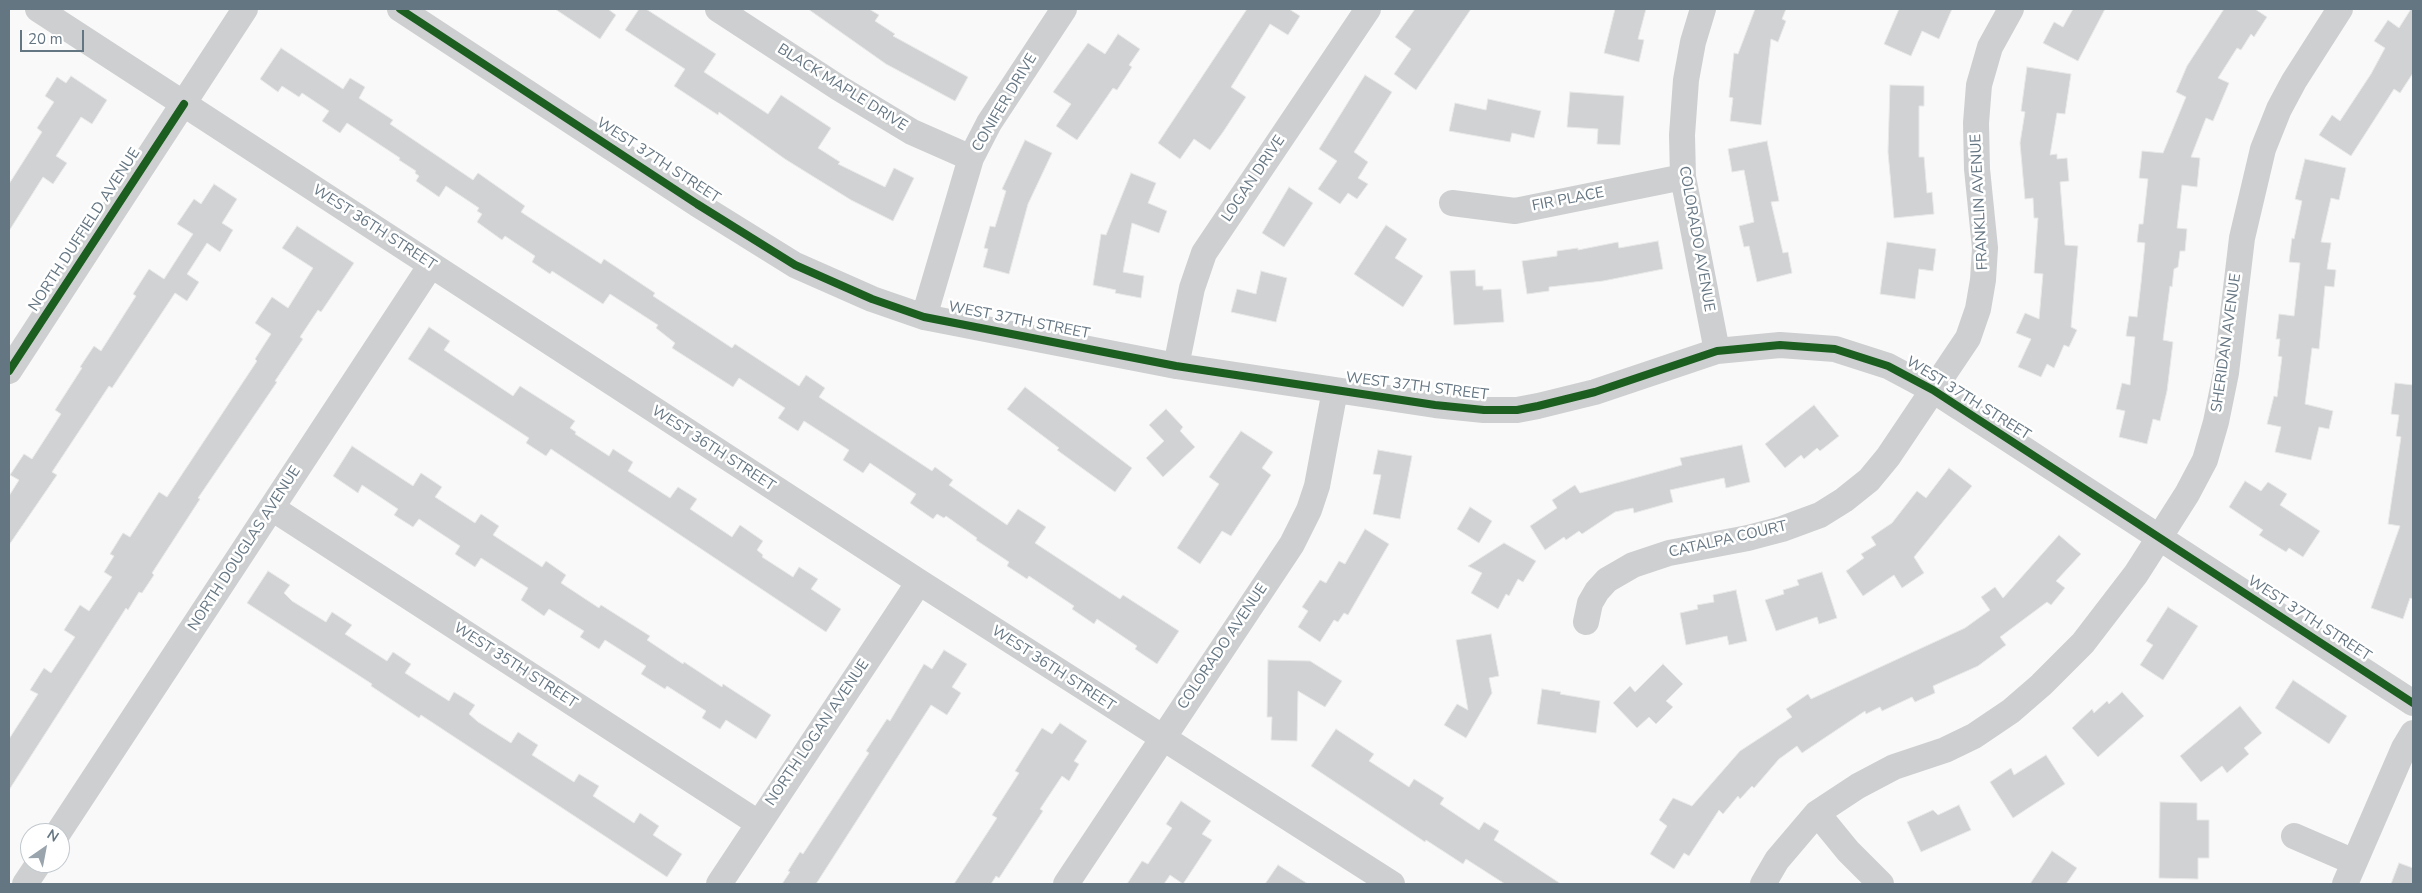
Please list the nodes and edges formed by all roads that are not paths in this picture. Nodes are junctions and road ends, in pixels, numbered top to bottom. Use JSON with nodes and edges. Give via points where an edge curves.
{"nodes":[{"id":1,"x":38,"y":9,"type":"edge"},
{"id":2,"x":245,"y":9,"type":"edge"},
{"id":3,"x":400,"y":9,"type":"edge"},
{"id":4,"x":718,"y":9,"type":"edge"},
{"id":5,"x":1064,"y":9,"type":"edge"},
{"id":6,"x":1368,"y":9,"type":"edge"},
{"id":7,"x":1703,"y":9,"type":"edge"},
{"id":8,"x":2011,"y":9,"type":"edge"},
{"id":9,"x":2340,"y":9,"type":"edge"},
{"id":10,"x":184,"y":104,"type":"junction"},
{"id":11,"x":971,"y":158,"type":"junction"},
{"id":12,"x":1682,"y":177,"type":"junction"},
{"id":13,"x":1452,"y":203,"type":"dead end"},
{"id":14,"x":431,"y":265,"type":"junction"},
{"id":15,"x":924,"y":317,"type":"junction"},
{"id":16,"x":1718,"y":351,"type":"junction"},
{"id":17,"x":1176,"y":366,"type":"junction"},
{"id":18,"x":9,"y":371,"type":"edge"},
{"id":19,"x":1335,"y":390,"type":"junction"},
{"id":20,"x":1933,"y":390,"type":"junction"},
{"id":21,"x":272,"y":508,"type":"junction"},
{"id":22,"x":2159,"y":537,"type":"junction"},
{"id":23,"x":919,"y":582,"type":"junction"},
{"id":24,"x":1586,"y":622,"type":"dead end"},
{"id":25,"x":2413,"y":703,"type":"edge"},
{"id":26,"x":2413,"y":733,"type":"edge"},
{"id":27,"x":1162,"y":739,"type":"junction"},
{"id":28,"x":1817,"y":814,"type":"junction"},
{"id":29,"x":65,"y":823,"type":"edge"},
{"id":30,"x":758,"y":823,"type":"junction"},
{"id":31,"x":2294,"y":836,"type":"dead end"},
{"id":32,"x":31,"y":873,"type":"edge"},
{"id":33,"x":2350,"y":873,"type":"edge"},
{"id":34,"x":24,"y":884,"type":"edge"},
{"id":35,"x":719,"y":884,"type":"edge"},
{"id":36,"x":1066,"y":884,"type":"edge"},
{"id":37,"x":1392,"y":884,"type":"edge"},
{"id":38,"x":1763,"y":884,"type":"edge"},
{"id":39,"x":1881,"y":884,"type":"edge"}],
"edges":[{"from":1,"to":10,"type":"street","name":"WEST 36TH STREET"},
{"from":2,"to":10,"type":"street","name":"NORTH DUFFIELD AVENUE"},
{"from":3,"to":15,"type":"street","name":"WEST 37TH STREET","via":[[689,199],[795,264],[872,299]]},
{"from":4,"to":11,"type":"street","name":"BLACK MAPLE DRIVE","via":[[912,132]]},
{"from":5,"to":11,"type":"street","name":"CONIFER DRIVE","via":[[989,123]]},
{"from":6,"to":17,"type":"street","name":"LOGAN DRIVE","via":[[1204,253],[1192,288]]},
{"from":7,"to":12,"type":"street","name":"COLORADO AVENUE","via":[[1686,80]]},
{"from":8,"to":20,"type":"street","name":"FRANKLIN AVENUE","via":[[1990,47],[1979,85],[1977,169],[1985,248],[1978,309],[1968,338]]},
{"from":9,"to":22,"type":"street","name":"SHERIDAN AVENUE","via":[[2294,81],[2263,149],[2242,238],[2226,373],[2216,422],[2205,460]]},
{"from":10,"to":14,"type":"street","name":"WEST 36TH STREET"},
{"from":10,"to":18,"type":"street","name":"NORTH DUFFIELD AVENUE"},
{"from":11,"to":15,"type":"street","name":"CONIFER DRIVE"},
{"from":12,"to":13,"type":"street","name":"FIR PLACE","via":[[1515,211]]},
{"from":12,"to":16,"type":"street","name":"COLORADO AVENUE"},
{"from":14,"to":21,"type":"street","name":"NORTH DOUGLAS AVENUE"},
{"from":14,"to":23,"type":"street","name":"WEST 36TH STREET"},
{"from":15,"to":17,"type":"street","name":"WEST 37TH STREET"},
{"from":16,"to":19,"type":"street","name":"WEST 37TH STREET","via":[[1595,392],[1517,410],[1435,405]]},
{"from":16,"to":20,"type":"street","name":"WEST 37TH STREET","via":[[1780,345],[1835,350],[1888,366]]},
{"from":17,"to":19,"type":"street","name":"WEST 37TH STREET"},
{"from":19,"to":27,"type":"street","name":"COLORADO AVENUE","via":[[1317,486],[1292,544]]},
{"from":20,"to":22,"type":"street","name":"WEST 37TH STREET"},
{"from":20,"to":24,"type":"street","name":"CATALPA COURT","via":[[1888,457],[1869,480],[1844,500],[1820,514],[1782,529],[1669,553],[1633,565],[1607,580],[1597,591]]},
{"from":21,"to":29,"type":"street","name":"NORTH DOUGLAS AVENUE"},
{"from":21,"to":30,"type":"street","name":"WEST 35TH STREET"},
{"from":22,"to":25,"type":"street","name":"WEST 37TH STREET"},
{"from":22,"to":28,"type":"street","name":"SHERIDAN AVENUE","via":[[2136,574],[2083,643],[2011,710],[1974,736],[1945,750],[1894,767],[1858,786]]},
{"from":23,"to":27,"type":"street","name":"WEST 36TH STREET"},
{"from":23,"to":30,"type":"street","name":"NORTH LOGAN AVENUE"},
{"from":26,"to":33,"type":"street"},
{"from":27,"to":36,"type":"street","name":"COLORADO AVENUE"},
{"from":27,"to":37,"type":"street","name":"WEST 36TH STREET"},
{"from":28,"to":38,"type":"street","name":"SHERIDAN AVENUE","via":[[1777,860]]},
{"from":28,"to":39,"type":"street"},
{"from":30,"to":35,"type":"street","name":"NORTH LOGAN AVENUE"},
{"from":31,"to":33,"type":"street"},
{"from":32,"to":34,"type":"street"}]}
